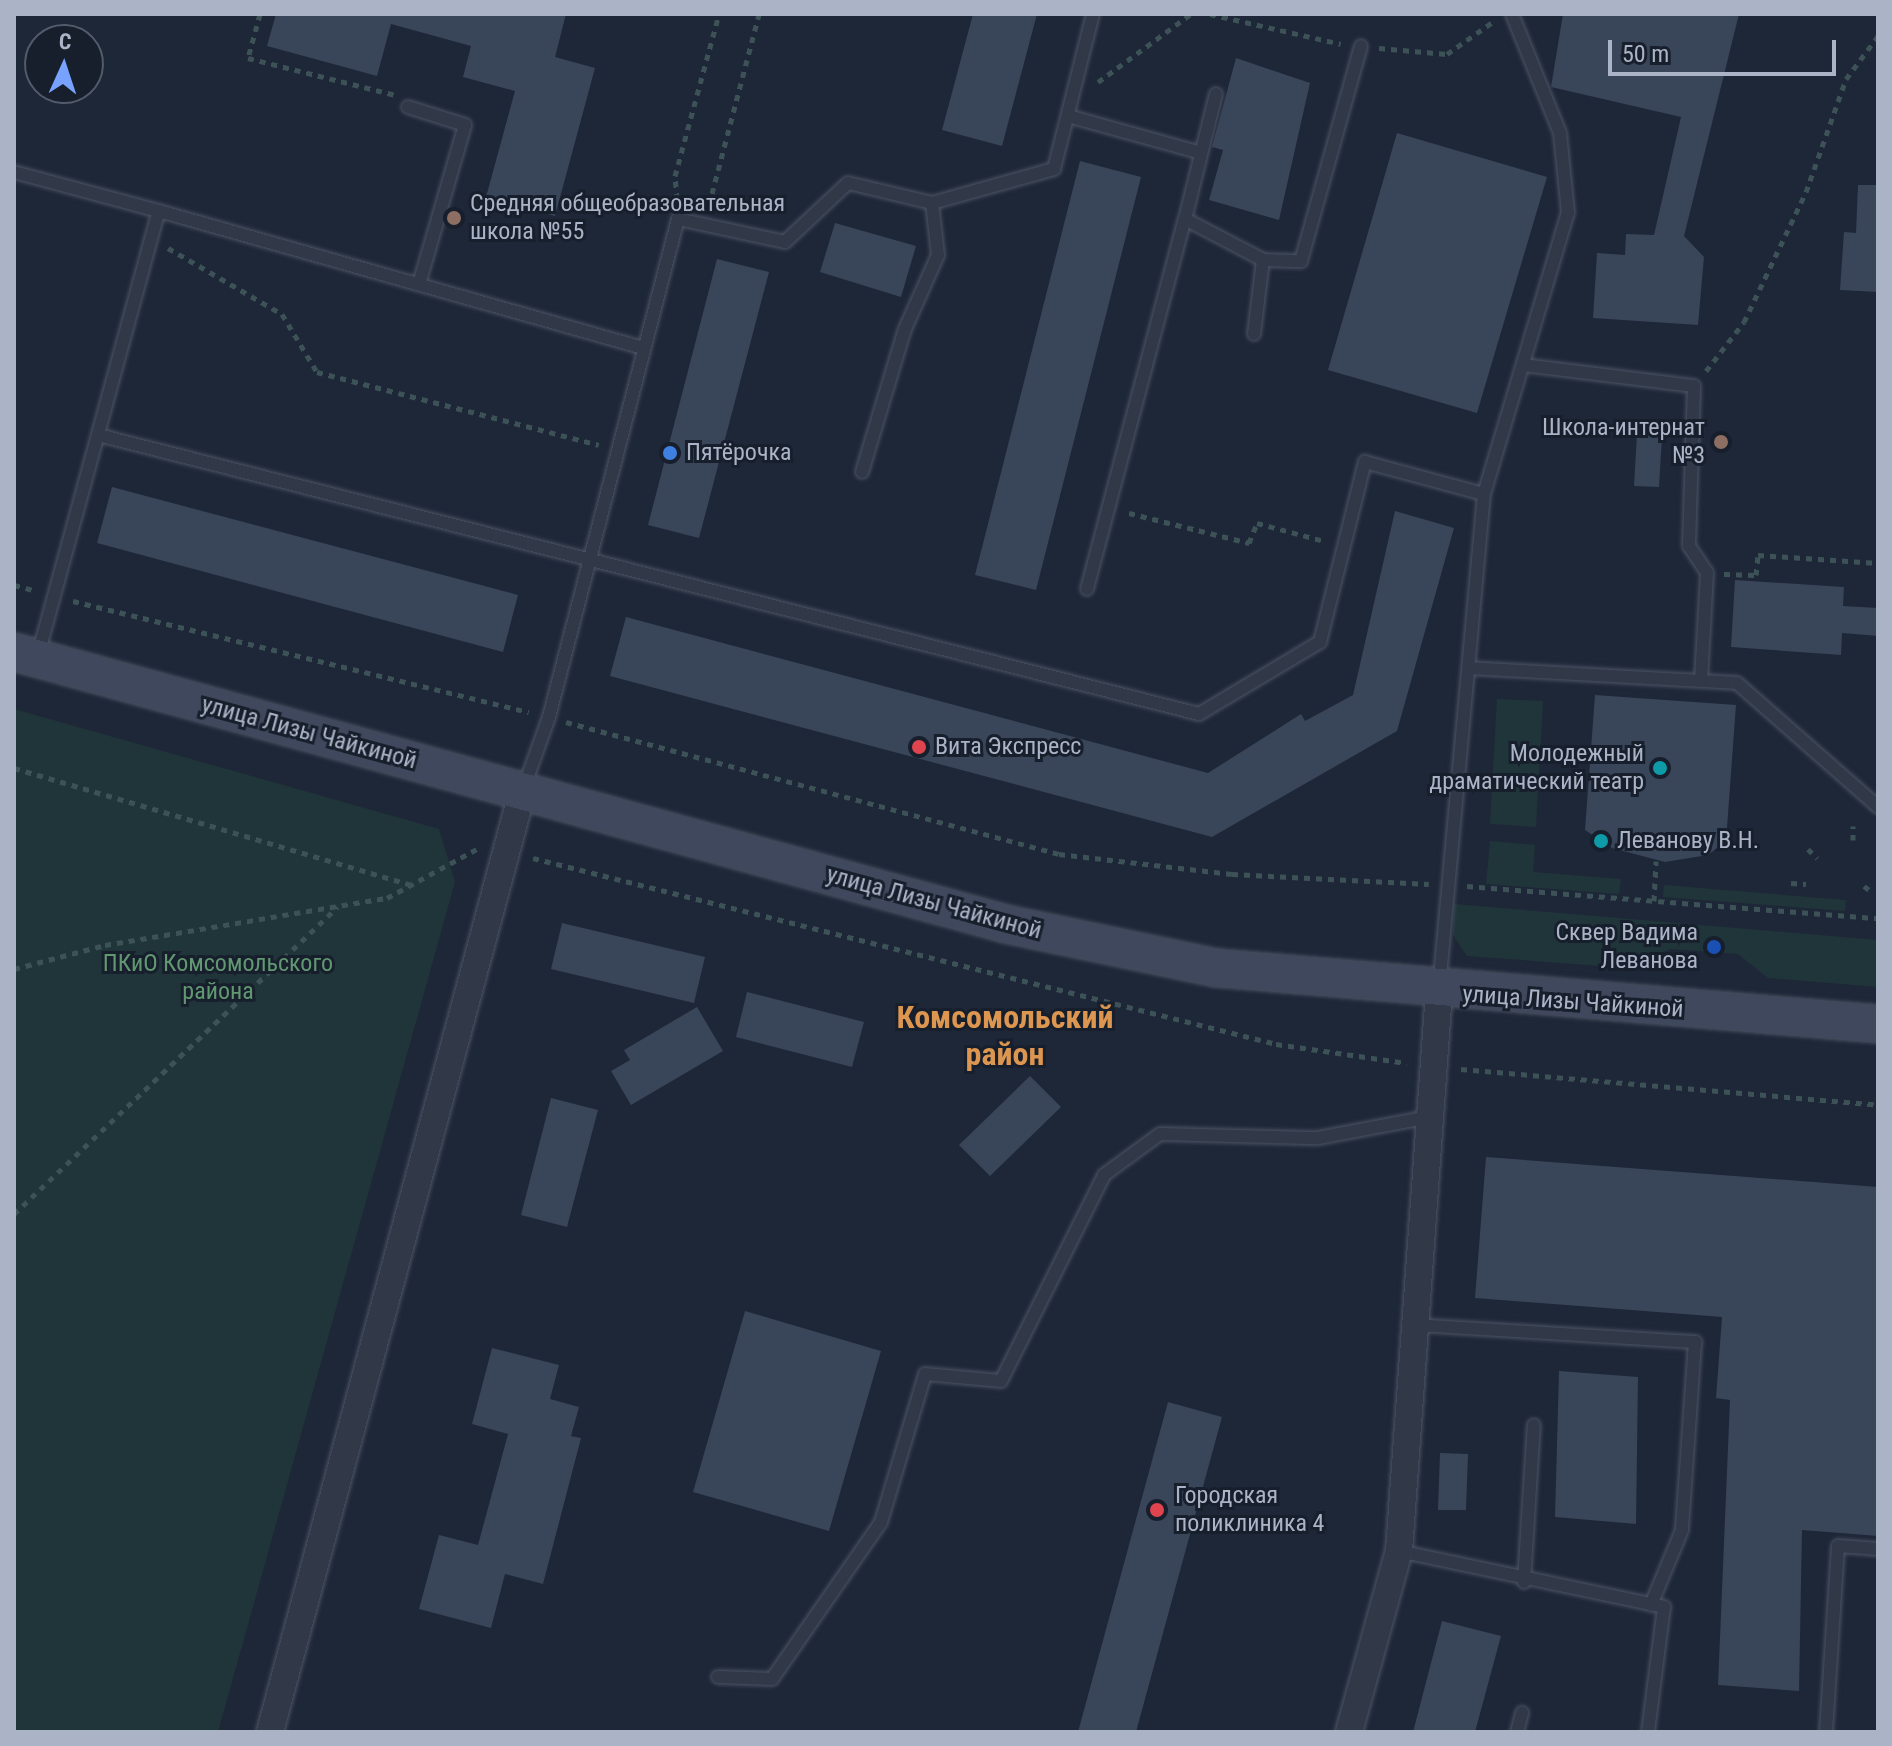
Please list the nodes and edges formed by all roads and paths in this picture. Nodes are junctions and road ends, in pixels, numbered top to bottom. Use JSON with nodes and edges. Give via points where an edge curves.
{"nodes":[{"id":1,"x":260,"y":14,"type":"edge"},
{"id":2,"x":719,"y":14,"type":"edge"},
{"id":3,"x":759,"y":14,"type":"edge"},
{"id":4,"x":1093,"y":14,"type":"edge"},
{"id":5,"x":1191,"y":14,"type":"edge"},
{"id":6,"x":1512,"y":14,"type":"edge"},
{"id":7,"x":1878,"y":36,"type":"edge"},
{"id":8,"x":1361,"y":46,"type":"dead end"},
{"id":9,"x":1216,"y":94,"type":"dead end"},
{"id":10,"x":1071,"y":101,"type":"junction"},
{"id":11,"x":408,"y":107,"type":"joint"},
{"id":12,"x":1068,"y":116,"type":"junction"},
{"id":13,"x":1201,"y":153,"type":"junction"},
{"id":14,"x":14,"y":172,"type":"edge"},
{"id":15,"x":932,"y":203,"type":"junction"},
{"id":16,"x":159,"y":211,"type":"junction"},
{"id":17,"x":678,"y":219,"type":"junction"},
{"id":18,"x":1185,"y":219,"type":"junction"},
{"id":19,"x":703,"y":225,"type":"junction"},
{"id":20,"x":151,"y":238,"type":"junction"},
{"id":21,"x":1263,"y":260,"type":"junction"},
{"id":22,"x":419,"y":284,"type":"junction"},
{"id":23,"x":1254,"y":334,"type":"dead end"},
{"id":24,"x":643,"y":348,"type":"junction"},
{"id":25,"x":1523,"y":365,"type":"junction"},
{"id":26,"x":1694,"y":386,"type":"junction"},
{"id":27,"x":98,"y":435,"type":"junction"},
{"id":28,"x":615,"y":449,"type":"junction"},
{"id":29,"x":862,"y":472,"type":"dead end"},
{"id":30,"x":1484,"y":494,"type":"junction"},
{"id":31,"x":1109,"y":508,"type":"junction"},
{"id":32,"x":1344,"y":546,"type":"junction"},
{"id":33,"x":586,"y":557,"type":"junction"},
{"id":34,"x":1878,"y":563,"type":"edge"},
{"id":35,"x":1707,"y":573,"type":"junction"},
{"id":36,"x":14,"y":585,"type":"edge"},
{"id":37,"x":1087,"y":589,"type":"dead end"},
{"id":38,"x":57,"y":597,"type":"junction"},
{"id":39,"x":26,"y":655,"type":"edge"},
{"id":40,"x":1469,"y":668,"type":"junction"},
{"id":41,"x":1701,"y":681,"type":"junction"},
{"id":42,"x":549,"y":717,"type":"junction"},
{"id":43,"x":14,"y":768,"type":"edge"},
{"id":44,"x":522,"y":793,"type":"junction"},
{"id":45,"x":1878,"y":807,"type":"edge"},
{"id":46,"x":1853,"y":826,"type":"dead end"},
{"id":47,"x":1853,"y":840,"type":"dead end"},
{"id":48,"x":1808,"y":849,"type":"dead end"},
{"id":49,"x":506,"y":852,"type":"junction"},
{"id":50,"x":1817,"y":858,"type":"dead end"},
{"id":51,"x":1656,"y":861,"type":"dead end"},
{"id":52,"x":1791,"y":883,"type":"dead end"},
{"id":53,"x":1806,"y":884,"type":"dead end"},
{"id":54,"x":412,"y":885,"type":"junction"},
{"id":55,"x":1449,"y":885,"type":"junction"},
{"id":56,"x":1864,"y":886,"type":"dead end"},
{"id":57,"x":1872,"y":892,"type":"dead end"},
{"id":58,"x":1654,"y":901,"type":"junction"},
{"id":59,"x":339,"y":907,"type":"junction"},
{"id":60,"x":1878,"y":918,"type":"edge"},
{"id":61,"x":14,"y":969,"type":"edge"},
{"id":62,"x":1439,"y":992,"type":"junction"},
{"id":63,"x":1878,"y":1024,"type":"edge"},
{"id":64,"x":1433,"y":1067,"type":"junction"},
{"id":65,"x":1878,"y":1105,"type":"edge"},
{"id":66,"x":1429,"y":1117,"type":"junction"},
{"id":67,"x":14,"y":1214,"type":"edge"},
{"id":68,"x":1415,"y":1325,"type":"junction"},
{"id":69,"x":1534,"y":1425,"type":"dead end"},
{"id":70,"x":1878,"y":1549,"type":"edge"},
{"id":71,"x":1399,"y":1551,"type":"junction"},
{"id":72,"x":1524,"y":1582,"type":"junction"},
{"id":73,"x":1651,"y":1605,"type":"junction"},
{"id":74,"x":718,"y":1677,"type":"dead end"},
{"id":75,"x":1522,"y":1713,"type":"dead end"},
{"id":76,"x":270,"y":1732,"type":"edge"},
{"id":77,"x":1349,"y":1732,"type":"edge"},
{"id":78,"x":1517,"y":1732,"type":"edge"},
{"id":79,"x":1648,"y":1732,"type":"edge"},
{"id":80,"x":1826,"y":1732,"type":"edge"}],
"edges":[{"from":1,"to":11,"type":"path","via":[[248,58],[411,99]]},
{"from":2,"to":17,"type":"path","via":[[675,176]]},
{"from":3,"to":19,"type":"path"},
{"from":4,"to":10,"type":"lane"},
{"from":5,"to":10,"type":"path"},
{"from":6,"to":25,"type":"lane","via":[[1560,133],[1568,213]]},
{"from":7,"to":26,"type":"path","via":[[1846,79],[1806,192],[1744,322]]},
{"from":8,"to":21,"type":"lane","via":[[1301,261]]},
{"from":9,"to":13,"type":"lane"},
{"from":10,"to":12,"type":"lane"},
{"from":11,"to":22,"type":"lane","via":[[465,125]]},
{"from":12,"to":13,"type":"lane"},
{"from":12,"to":15,"type":"lane","via":[[1054,169]]},
{"from":13,"to":18,"type":"lane"},
{"from":14,"to":16,"type":"lane"},
{"from":15,"to":19,"type":"lane","via":[[848,183],[785,242]]},
{"from":15,"to":29,"type":"lane","via":[[938,255],[905,329]]},
{"from":16,"to":20,"type":"lane"},
{"from":16,"to":22,"type":"lane"},
{"from":17,"to":19,"type":"lane"},
{"from":17,"to":24,"type":"lane"},
{"from":18,"to":21,"type":"lane"},
{"from":18,"to":31,"type":"lane"},
{"from":20,"to":27,"type":"lane"},
{"from":20,"to":28,"type":"path","via":[[282,314],[317,372]]},
{"from":21,"to":23,"type":"lane"},
{"from":22,"to":24,"type":"lane"},
{"from":24,"to":28,"type":"lane"},
{"from":25,"to":26,"type":"lane"},
{"from":25,"to":30,"type":"lane"},
{"from":26,"to":35,"type":"lane","via":[[1689,546]]},
{"from":27,"to":33,"type":"lane"},
{"from":27,"to":38,"type":"lane"},
{"from":28,"to":33,"type":"lane"},
{"from":30,"to":32,"type":"lane","via":[[1365,462]]},
{"from":30,"to":40,"type":"lane"},
{"from":31,"to":32,"type":"path","via":[[1249,543],[1257,523]]},
{"from":31,"to":37,"type":"lane"},
{"from":32,"to":33,"type":"lane","via":[[1320,642],[1199,714]]},
{"from":33,"to":42,"type":"lane"},
{"from":34,"to":35,"type":"path","via":[[1758,555],[1756,575]]},
{"from":35,"to":41,"type":"lane"},
{"from":36,"to":38,"type":"path"},
{"from":38,"to":39,"type":"lane"},
{"from":38,"to":42,"type":"path"},
{"from":39,"to":44,"type":"main road","name":"улица Лизы Чайкиной"},
{"from":40,"to":41,"type":"lane"},
{"from":40,"to":55,"type":"lane"},
{"from":41,"to":45,"type":"lane","via":[[1737,683]]},
{"from":42,"to":44,"type":"lane"},
{"from":42,"to":55,"type":"path","via":[[1059,854],[1232,874]]},
{"from":43,"to":54,"type":"path"},
{"from":44,"to":49,"type":"street"},
{"from":44,"to":62,"type":"main road","name":"улица Лизы Чайкиной","via":[[1006,924],[1217,968]]},
{"from":46,"to":47,"type":"path"},
{"from":48,"to":50,"type":"path"},
{"from":49,"to":54,"type":"path","via":[[483,846]]},
{"from":49,"to":64,"type":"path","via":[[1276,1044]]},
{"from":49,"to":76,"type":"street"},
{"from":51,"to":58,"type":"path"},
{"from":52,"to":53,"type":"path"},
{"from":54,"to":59,"type":"path"},
{"from":55,"to":58,"type":"path"},
{"from":55,"to":62,"type":"lane"},
{"from":56,"to":57,"type":"path"},
{"from":58,"to":60,"type":"path"},
{"from":59,"to":61,"type":"path","via":[[105,945]]},
{"from":59,"to":67,"type":"path"},
{"from":62,"to":63,"type":"main road","name":"улица Лизы Чайкиной"},
{"from":62,"to":64,"type":"street"},
{"from":64,"to":65,"type":"path"},
{"from":64,"to":66,"type":"street"},
{"from":66,"to":68,"type":"street"},
{"from":66,"to":74,"type":"lane","via":[[1318,1138],[1160,1134],[1104,1175],[1001,1381],[925,1374],[881,1522],[772,1679]]},
{"from":68,"to":71,"type":"street"},
{"from":68,"to":73,"type":"lane","via":[[1695,1342],[1682,1530]]},
{"from":69,"to":72,"type":"lane"},
{"from":70,"to":80,"type":"lane","via":[[1838,1546]]},
{"from":71,"to":72,"type":"lane"},
{"from":71,"to":77,"type":"street"},
{"from":72,"to":73,"type":"lane"},
{"from":73,"to":79,"type":"lane","via":[[1664,1607]]},
{"from":75,"to":78,"type":"lane"}]}
